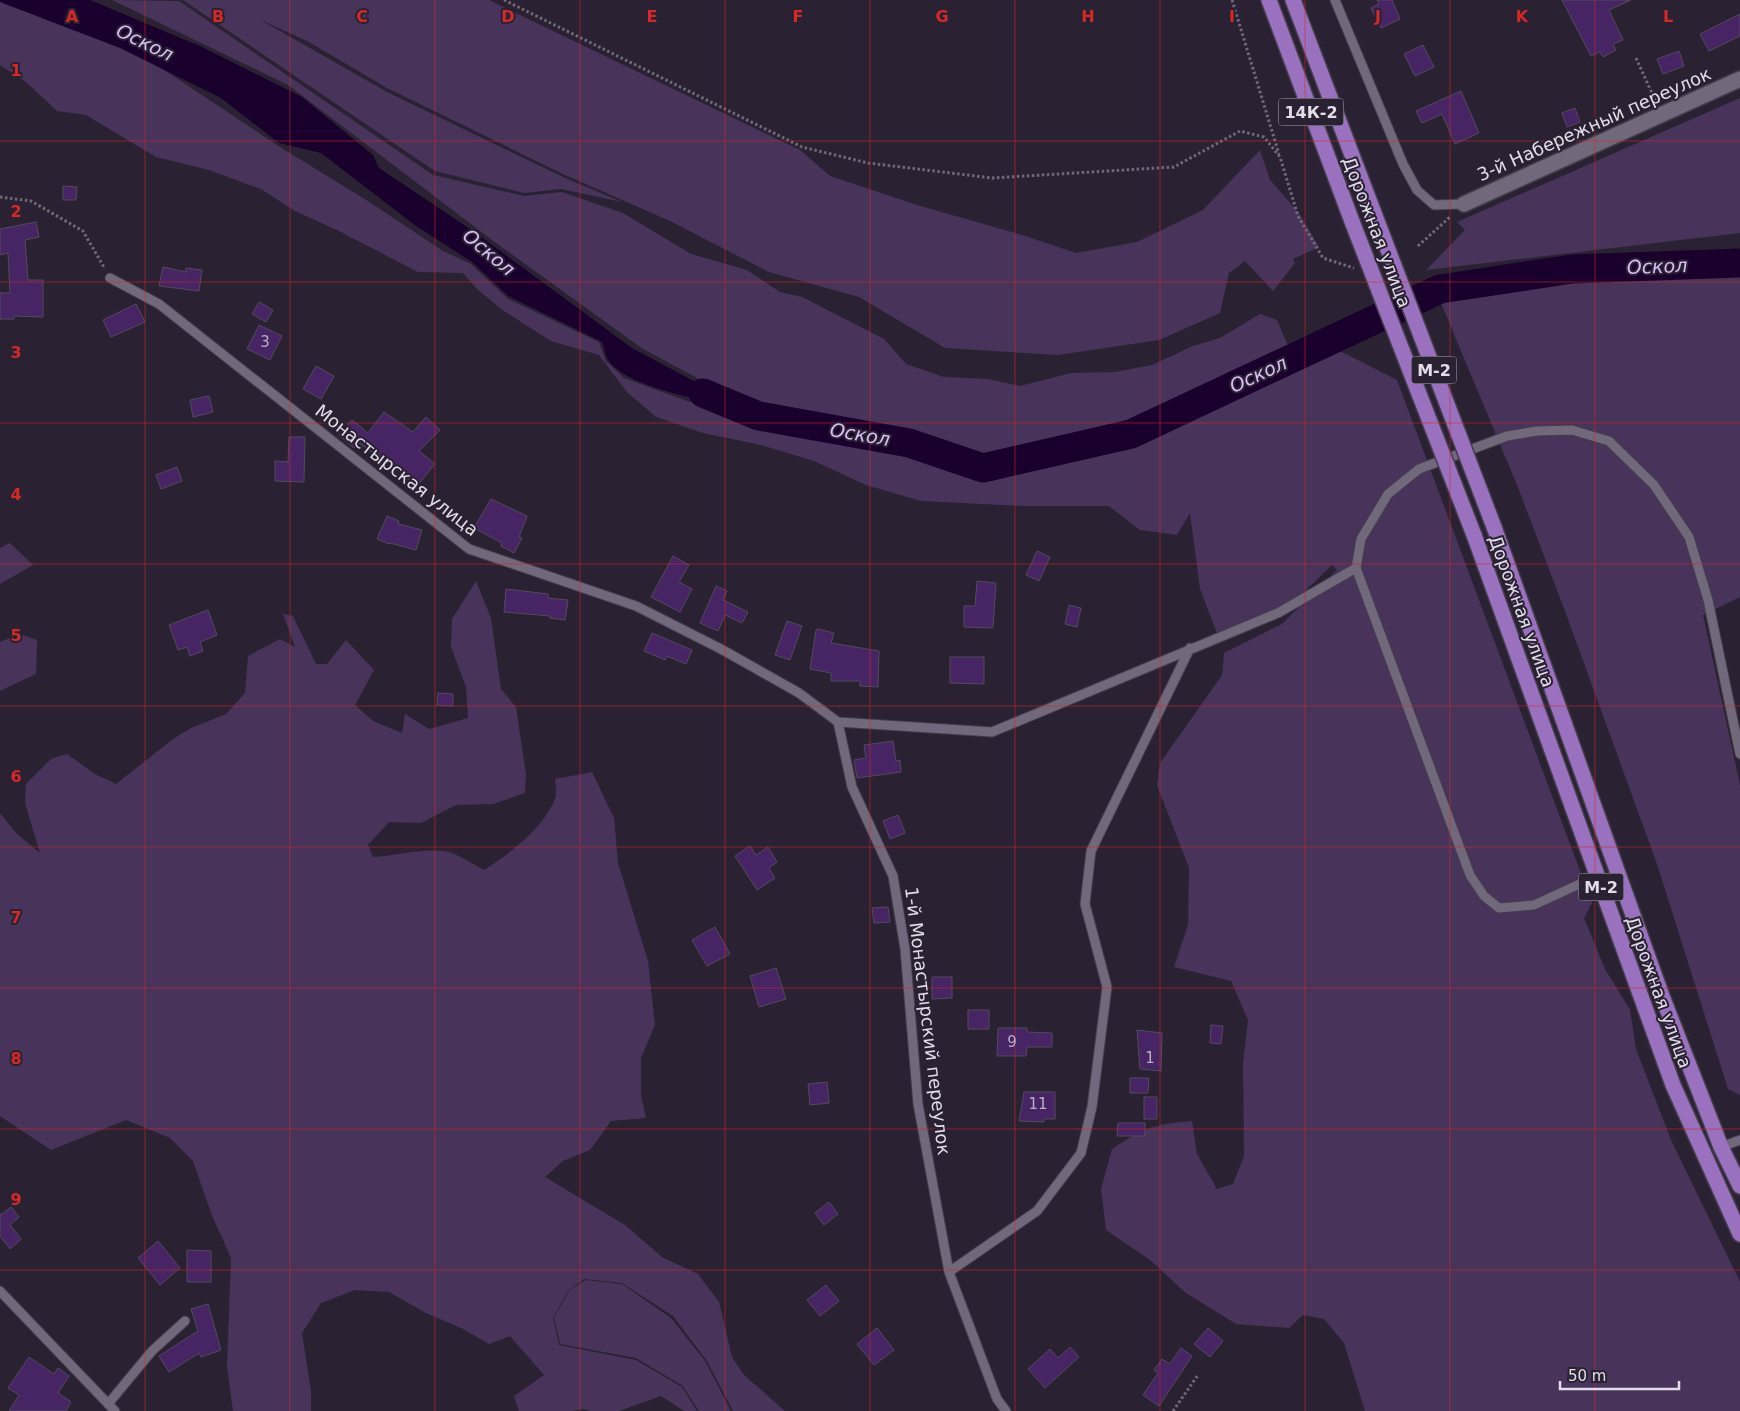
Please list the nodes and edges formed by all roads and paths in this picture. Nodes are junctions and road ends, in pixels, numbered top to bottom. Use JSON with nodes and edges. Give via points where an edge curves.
{"nodes":[{"id":1,"x":504,"y":0,"type":"edge"},
{"id":2,"x":1232,"y":0,"type":"edge"},
{"id":3,"x":1269,"y":0,"type":"edge"},
{"id":4,"x":1293,"y":0,"type":"edge"},
{"id":5,"x":1335,"y":0,"type":"edge"},
{"id":6,"x":1636,"y":58,"type":"dead end"},
{"id":7,"x":1740,"y":78,"type":"edge"},
{"id":8,"x":1662,"y":114,"type":"junction"},
{"id":9,"x":1280,"y":157,"type":"junction"},
{"id":10,"x":0,"y":197,"type":"edge"},
{"id":11,"x":1464,"y":204,"type":"junction"},
{"id":12,"x":1374,"y":213,"type":"joint"},
{"id":13,"x":1353,"y":224,"type":"joint"},
{"id":14,"x":1418,"y":246,"type":"dead end"},
{"id":15,"x":1354,"y":268,"type":"dead end"},
{"id":16,"x":110,"y":278,"type":"joint"},
{"id":17,"x":1356,"y":568,"type":"junction"},
{"id":18,"x":1190,"y":648,"type":"junction"},
{"id":19,"x":838,"y":722,"type":"junction"},
{"id":20,"x":1740,"y":754,"type":"edge"},
{"id":21,"x":1597,"y":876,"type":"junction"},
{"id":22,"x":1740,"y":1140,"type":"edge"},
{"id":23,"x":1721,"y":1147,"type":"junction"},
{"id":24,"x":1740,"y":1186,"type":"edge"},
{"id":25,"x":1740,"y":1234,"type":"edge"},
{"id":26,"x":949,"y":1272,"type":"junction"},
{"id":27,"x":0,"y":1291,"type":"edge"},
{"id":28,"x":185,"y":1321,"type":"dead end"},
{"id":29,"x":1198,"y":1375,"type":"dead end"},
{"id":30,"x":112,"y":1408,"type":"edge"},
{"id":31,"x":1006,"y":1411,"type":"edge"},
{"id":32,"x":1172,"y":1411,"type":"edge"}],
"edges":[{"from":1,"to":9,"type":"path","via":[[802,146],[868,163],[992,178],[1174,167],[1240,131],[1264,137]]},
{"from":2,"to":9,"type":"path"},
{"from":3,"to":13,"type":"main road","name":"Дорожная улица","number":"14К-2"},
{"from":4,"to":12,"type":"main road","name":"Дорожная улица","number":"14К-2"},
{"from":5,"to":11,"type":"lane","via":[[1403,164],[1417,190],[1434,205]]},
{"from":6,"to":8,"type":"path"},
{"from":7,"to":8,"type":"street","name":"3-й Набережный переулок"},
{"from":8,"to":11,"type":"street","name":"3-й Набережный переулок"},
{"from":9,"to":15,"type":"path","via":[[1298,216],[1322,258]]},
{"from":10,"to":16,"type":"path","via":[[31,201],[83,231]]},
{"from":11,"to":14,"type":"path"},
{"from":12,"to":23,"type":"main road","name":"Дорожная улица","number":"М-2","bridge":true,"via":[[1494,527],[1662,996]]},
{"from":13,"to":21,"type":"main road","name":"Дорожная улица","number":"М-2","bridge":true,"via":[[1474,535]]},
{"from":16,"to":19,"type":"lane","name":"Монастырская улица","via":[[159,304],[469,549],[636,606],[799,692]]},
{"from":17,"to":18,"type":"lane","via":[[1278,613]]},
{"from":17,"to":20,"type":"lane","via":[[1361,539],[1388,494],[1419,469],[1507,436],[1536,430],[1572,430],[1609,441],[1654,485],[1689,537],[1708,600]]},
{"from":17,"to":21,"type":"lane","via":[[1470,875],[1484,896],[1499,908],[1534,905]]},
{"from":18,"to":19,"type":"lane","via":[[992,732]]},
{"from":18,"to":26,"type":"lane","via":[[1091,851],[1085,904],[1107,987],[1092,1107],[1082,1153],[1037,1211]]},
{"from":19,"to":26,"type":"lane","name":"1-й Монастырский переулок","via":[[852,787],[893,876],[905,949],[918,1104]]},
{"from":21,"to":25,"type":"main road","name":"Дорожная улица","number":"М-2","via":[[1673,1085]]},
{"from":22,"to":23,"type":"lane"},
{"from":23,"to":24,"type":"main road","name":"Дорожная улица","number":"М-2"},
{"from":26,"to":31,"type":"lane","name":"1-й Монастырский переулок","via":[[997,1399]]},
{"from":27,"to":30,"type":"lane"},
{"from":28,"to":30,"type":"lane","via":[[152,1350]]},
{"from":29,"to":32,"type":"path"}]}
